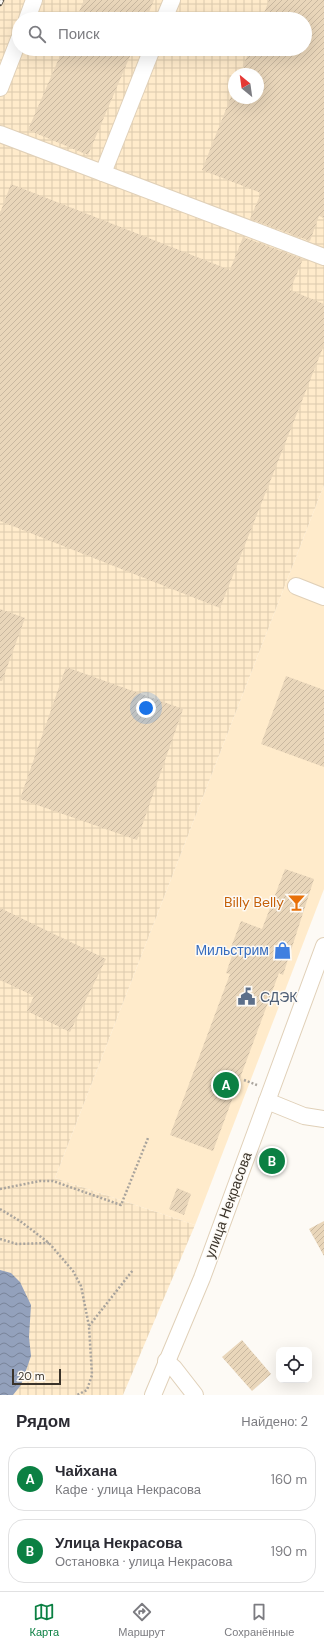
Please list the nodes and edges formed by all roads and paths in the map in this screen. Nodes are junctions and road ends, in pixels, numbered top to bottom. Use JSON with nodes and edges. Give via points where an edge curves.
{"nodes":[{"id":1,"x":34,"y":0,"type":"edge"},
{"id":2,"x":172,"y":0,"type":"edge"},
{"id":3,"x":30,"y":12,"type":"edge"},
{"id":4,"x":167,"y":12,"type":"edge"},
{"id":5,"x":12,"y":56,"type":"edge"},
{"id":6,"x":149,"y":56,"type":"edge"},
{"id":7,"x":0,"y":88,"type":"edge"},
{"id":8,"x":0,"y":134,"type":"edge"},
{"id":9,"x":103,"y":173,"type":"junction"},
{"id":10,"x":324,"y":257,"type":"edge"},
{"id":11,"x":296,"y":586,"type":"dead end"},
{"id":12,"x":324,"y":596,"type":"edge"},
{"id":13,"x":324,"y":946,"type":"edge"},
{"id":14,"x":244,"y":1080,"type":"dead end"},
{"id":15,"x":264,"y":1094,"type":"junction"},
{"id":16,"x":324,"y":1119,"type":"edge"},
{"id":17,"x":148,"y":1138,"type":"dead end"},
{"id":18,"x":0,"y":1189,"type":"edge"},
{"id":19,"x":0,"y":1210,"type":"edge"},
{"id":20,"x":0,"y":1240,"type":"edge"},
{"id":21,"x":49,"y":1242,"type":"junction"},
{"id":22,"x":133,"y":1270,"type":"dead end"},
{"id":23,"x":89,"y":1326,"type":"junction"},
{"id":24,"x":166,"y":1361,"type":"junction"},
{"id":25,"x":77,"y":1395,"type":"edge"},
{"id":26,"x":153,"y":1395,"type":"edge"},
{"id":27,"x":195,"y":1395,"type":"edge"}],
"edges":[{"from":1,"to":3,"type":"street"},
{"from":2,"to":4,"type":"street"},
{"from":5,"to":7,"type":"street"},
{"from":6,"to":9,"type":"street"},
{"from":8,"to":9,"type":"street"},
{"from":9,"to":10,"type":"street"},
{"from":11,"to":12,"type":"street"},
{"from":13,"to":15,"type":"street","name":"улица Некрасова"},
{"from":14,"to":15,"type":"path"},
{"from":15,"to":16,"type":"street","via":[[304,1116]]},
{"from":15,"to":24,"type":"street","name":"улица Некрасова","via":[[202,1278]]},
{"from":17,"to":18,"type":"path","via":[[121,1205],[53,1181]]},
{"from":19,"to":21,"type":"path"},
{"from":20,"to":21,"type":"path","via":[[17,1244]]},
{"from":21,"to":23,"type":"path","via":[[73,1271],[81,1286]]},
{"from":22,"to":23,"type":"path"},
{"from":23,"to":25,"type":"path","via":[[92,1375],[86,1390]]},
{"from":24,"to":26,"type":"street","name":"улица Некрасова"},
{"from":24,"to":27,"type":"street"}]}
